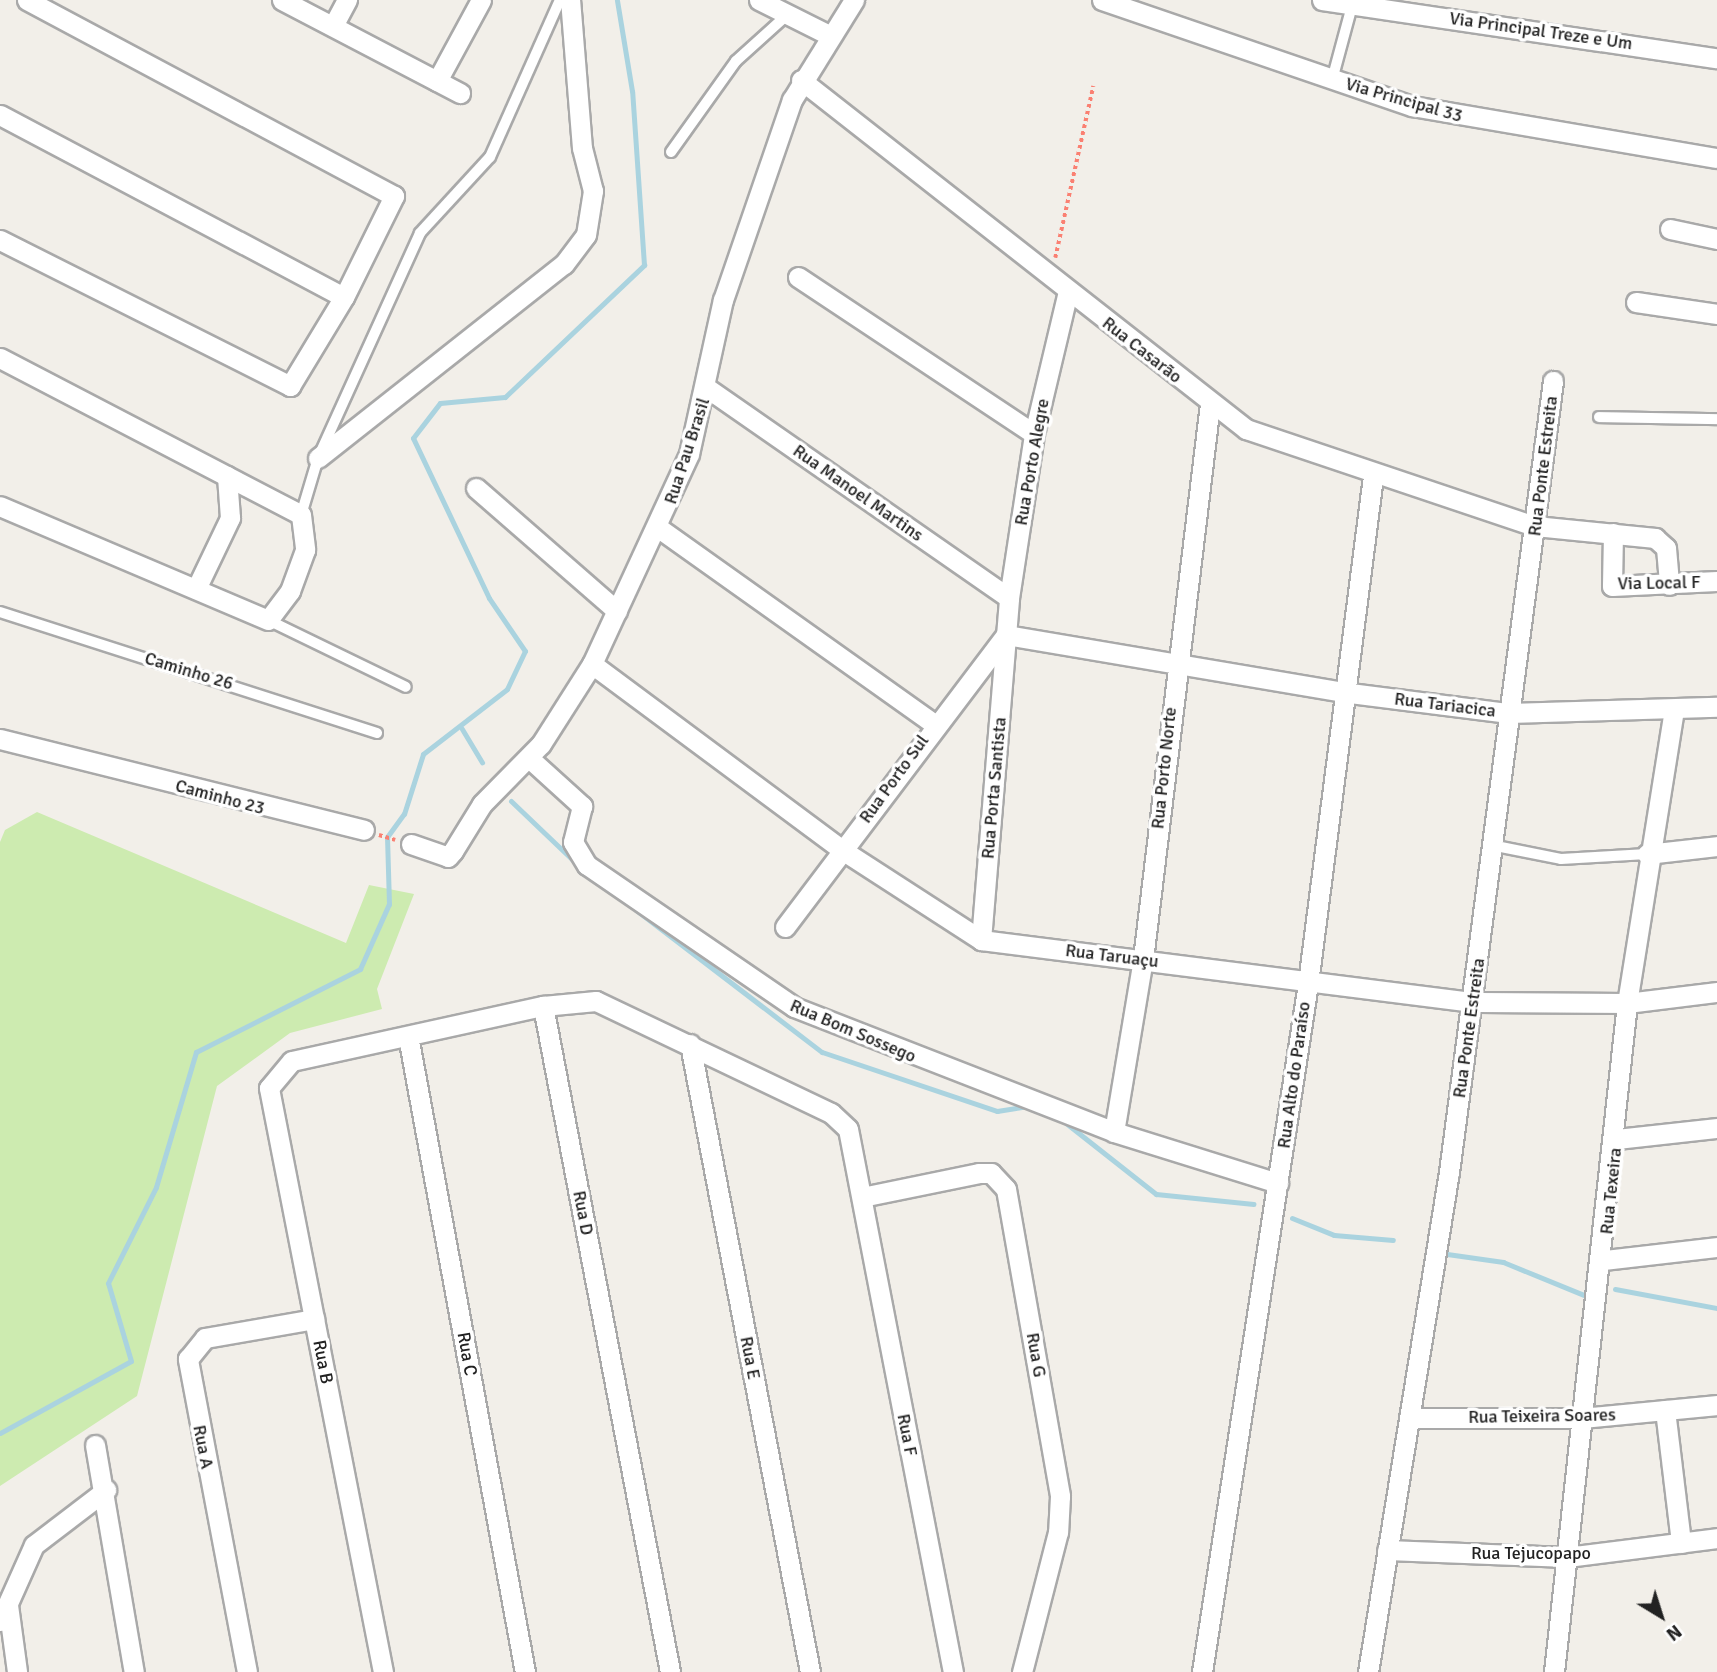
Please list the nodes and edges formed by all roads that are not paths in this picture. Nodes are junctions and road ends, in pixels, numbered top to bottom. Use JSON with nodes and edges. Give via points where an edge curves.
{"nodes":[{"id":1,"x":27,"y":0,"type":"edge"},
{"id":2,"x":282,"y":0,"type":"edge"},
{"id":3,"x":347,"y":0,"type":"edge"},
{"id":4,"x":481,"y":0,"type":"edge"},
{"id":5,"x":560,"y":0,"type":"edge"},
{"id":6,"x":570,"y":0,"type":"edge"},
{"id":7,"x":759,"y":0,"type":"edge"},
{"id":8,"x":854,"y":0,"type":"edge"},
{"id":9,"x":1102,"y":0,"type":"edge"},
{"id":10,"x":1322,"y":0,"type":"edge"},
{"id":11,"x":1353,"y":2,"type":"edge"},
{"id":12,"x":786,"y":15,"type":"junction"},
{"id":13,"x":333,"y":26,"type":"junction"},
{"id":14,"x":827,"y":34,"type":"junction"},
{"id":15,"x":1717,"y":58,"type":"edge"},
{"id":16,"x":801,"y":80,"type":"junction"},
{"id":17,"x":1332,"y":80,"type":"junction"},
{"id":18,"x":437,"y":81,"type":"junction"},
{"id":19,"x":460,"y":93,"type":"dead end"},
{"id":20,"x":0,"y":115,"type":"edge"},
{"id":21,"x":671,"y":152,"type":"dead end"},
{"id":22,"x":1717,"y":158,"type":"edge"},
{"id":23,"x":1670,"y":229,"type":"dead end"},
{"id":24,"x":1717,"y":239,"type":"edge"},
{"id":25,"x":0,"y":240,"type":"edge"},
{"id":26,"x":798,"y":277,"type":"dead end"},
{"id":27,"x":1068,"y":291,"type":"junction"},
{"id":28,"x":344,"y":298,"type":"junction"},
{"id":29,"x":1636,"y":302,"type":"dead end"},
{"id":30,"x":1717,"y":314,"type":"edge"},
{"id":31,"x":0,"y":358,"type":"edge"},
{"id":32,"x":1553,"y":381,"type":"dead end"},
{"id":33,"x":707,"y":388,"type":"junction"},
{"id":34,"x":1210,"y":404,"type":"junction"},
{"id":35,"x":1600,"y":417,"type":"dead end"},
{"id":36,"x":1717,"y":419,"type":"edge"},
{"id":37,"x":1034,"y":434,"type":"junction"},
{"id":38,"x":318,"y":458,"type":"junction"},
{"id":39,"x":227,"y":476,"type":"junction"},
{"id":40,"x":1373,"y":476,"type":"junction"},
{"id":41,"x":476,"y":488,"type":"dead end"},
{"id":42,"x":0,"y":506,"type":"edge"},
{"id":43,"x":301,"y":515,"type":"junction"},
{"id":44,"x":1535,"y":526,"type":"junction"},
{"id":45,"x":660,"y":529,"type":"junction"},
{"id":46,"x":1613,"y":533,"type":"junction"},
{"id":47,"x":1717,"y":581,"type":"edge"},
{"id":48,"x":1669,"y":585,"type":"junction"},
{"id":49,"x":196,"y":589,"type":"junction"},
{"id":50,"x":1009,"y":598,"type":"junction"},
{"id":51,"x":617,"y":611,"type":"junction"},
{"id":52,"x":0,"y":612,"type":"edge"},
{"id":53,"x":268,"y":620,"type":"junction"},
{"id":54,"x":1006,"y":635,"type":"junction"},
{"id":55,"x":1176,"y":661,"type":"junction"},
{"id":56,"x":592,"y":664,"type":"junction"},
{"id":57,"x":406,"y":687,"type":"dead end"},
{"id":58,"x":1342,"y":692,"type":"junction"},
{"id":59,"x":1717,"y":707,"type":"edge"},
{"id":60,"x":1674,"y":711,"type":"junction"},
{"id":61,"x":1509,"y":713,"type":"junction"},
{"id":62,"x":934,"y":724,"type":"junction"},
{"id":63,"x":377,"y":733,"type":"dead end"},
{"id":64,"x":0,"y":739,"type":"edge"},
{"id":65,"x":529,"y":758,"type":"junction"},
{"id":66,"x":364,"y":830,"type":"road end"},
{"id":67,"x":411,"y":845,"type":"road end"},
{"id":68,"x":1492,"y":845,"type":"junction"},
{"id":69,"x":1717,"y":846,"type":"edge"},
{"id":70,"x":842,"y":850,"type":"junction"},
{"id":71,"x":1647,"y":854,"type":"junction"},
{"id":72,"x":785,"y":927,"type":"dead end"},
{"id":73,"x":981,"y":940,"type":"junction"},
{"id":74,"x":1143,"y":959,"type":"junction"},
{"id":75,"x":1307,"y":983,"type":"junction"},
{"id":76,"x":1717,"y":992,"type":"edge"},
{"id":77,"x":1473,"y":1002,"type":"junction"},
{"id":78,"x":1627,"y":1003,"type":"junction"},
{"id":79,"x":543,"y":1006,"type":"junction"},
{"id":80,"x":408,"y":1036,"type":"junction"},
{"id":81,"x":690,"y":1044,"type":"junction"},
{"id":82,"x":1717,"y":1128,"type":"edge"},
{"id":83,"x":1114,"y":1132,"type":"junction"},
{"id":84,"x":1617,"y":1139,"type":"junction"},
{"id":85,"x":1278,"y":1184,"type":"junction"},
{"id":86,"x":862,"y":1197,"type":"junction"},
{"id":87,"x":1717,"y":1247,"type":"edge"},
{"id":88,"x":1604,"y":1260,"type":"junction"},
{"id":89,"x":314,"y":1319,"type":"junction"},
{"id":90,"x":1717,"y":1405,"type":"edge"},
{"id":91,"x":1665,"y":1409,"type":"junction"},
{"id":92,"x":1409,"y":1418,"type":"junction"},
{"id":93,"x":1583,"y":1418,"type":"junction"},
{"id":94,"x":95,"y":1445,"type":"dead end"},
{"id":95,"x":106,"y":1490,"type":"junction"},
{"id":96,"x":1717,"y":1538,"type":"edge"},
{"id":97,"x":1681,"y":1543,"type":"junction"},
{"id":98,"x":1387,"y":1550,"type":"junction"},
{"id":99,"x":1567,"y":1557,"type":"junction"},
{"id":100,"x":4,"y":1613,"type":"edge"},
{"id":101,"x":17,"y":1672,"type":"edge"},
{"id":102,"x":134,"y":1672,"type":"edge"},
{"id":103,"x":247,"y":1672,"type":"edge"},
{"id":104,"x":383,"y":1672,"type":"edge"},
{"id":105,"x":525,"y":1672,"type":"edge"},
{"id":106,"x":670,"y":1672,"type":"edge"},
{"id":107,"x":810,"y":1672,"type":"edge"},
{"id":108,"x":953,"y":1672,"type":"edge"},
{"id":109,"x":1022,"y":1672,"type":"edge"},
{"id":110,"x":1202,"y":1672,"type":"edge"},
{"id":111,"x":1368,"y":1672,"type":"edge"},
{"id":112,"x":1554,"y":1672,"type":"edge"}],
"edges":[{"from":1,"to":28,"type":"street","via":[[393,194]]},
{"from":2,"to":13,"type":"street"},
{"from":3,"to":13,"type":"street"},
{"from":4,"to":18,"type":"street"},
{"from":5,"to":38,"type":"lane","via":[[491,157],[420,233]]},
{"from":6,"to":38,"type":"street","via":[[582,148],[593,191],[586,234],[564,264]]},
{"from":7,"to":12,"type":"street"},
{"from":8,"to":14,"type":"street","name":"Rua Pau Brasil"},
{"from":9,"to":17,"type":"street","name":"Via Principal 33"},
{"from":10,"to":11,"type":"street","name":"Via Principal Treze e Um"},
{"from":11,"to":15,"type":"street","name":"Via Principal Treze e Um"},
{"from":11,"to":17,"type":"lane"},
{"from":12,"to":14,"type":"street"},
{"from":12,"to":21,"type":"lane","via":[[736,61]]},
{"from":13,"to":18,"type":"street"},
{"from":14,"to":16,"type":"street","name":"Rua Pau Brasil"},
{"from":16,"to":27,"type":"street","name":"Rua Casarão"},
{"from":16,"to":33,"type":"street","name":"Rua Pau Brasil","via":[[723,300]]},
{"from":17,"to":22,"type":"street","name":"Via Principal 33","via":[[1461,117]]},
{"from":18,"to":19,"type":"street"},
{"from":20,"to":28,"type":"street"},
{"from":23,"to":24,"type":"street"},
{"from":25,"to":28,"type":"street","via":[[284,385],[297,382]]},
{"from":26,"to":37,"type":"street"},
{"from":27,"to":34,"type":"street","name":"Rua Casarão"},
{"from":27,"to":37,"type":"street","name":"Rua Porto Alegre"},
{"from":29,"to":30,"type":"street"},
{"from":31,"to":39,"type":"street"},
{"from":32,"to":44,"type":"street","name":"Rua Ponte Estreita"},
{"from":33,"to":45,"type":"street","name":"Rua Pau Brasil"},
{"from":33,"to":50,"type":"street","name":"Rua Manoel Martins"},
{"from":34,"to":40,"type":"street","name":"Rua Casarão","via":[[1267,439]]},
{"from":34,"to":55,"type":"street","name":"Rua Porto Norte"},
{"from":35,"to":36,"type":"lane"},
{"from":37,"to":50,"type":"street","name":"Rua Porto Alegre"},
{"from":38,"to":43,"type":"lane"},
{"from":39,"to":43,"type":"street"},
{"from":39,"to":49,"type":"street","via":[[230,518]]},
{"from":40,"to":44,"type":"street","name":"Rua Casarão"},
{"from":40,"to":58,"type":"street","name":"Rua Alto do Paraíso"},
{"from":41,"to":51,"type":"street"},
{"from":42,"to":49,"type":"street"},
{"from":43,"to":53,"type":"street","via":[[301,569]]},
{"from":44,"to":46,"type":"street","name":"Rua Casarão"},
{"from":44,"to":61,"type":"street","name":"Rua Ponte Estreita"},
{"from":45,"to":51,"type":"street","name":"Rua Pau Brasil"},
{"from":45,"to":62,"type":"street"},
{"from":46,"to":48,"type":"street","name":"Rua Casarão","via":[[1661,541]]},
{"from":46,"to":48,"type":"street","name":"Via Local F","via":[[1610,585]]},
{"from":47,"to":48,"type":"street","name":"Via Local F"},
{"from":49,"to":53,"type":"street"},
{"from":50,"to":54,"type":"street","name":"Rua Porto Alegre"},
{"from":51,"to":56,"type":"street","name":"Rua Pau Brasil"},
{"from":52,"to":63,"type":"lane","name":"Caminho 26"},
{"from":53,"to":57,"type":"lane"},
{"from":54,"to":55,"type":"street","name":"Rua Tariacica"},
{"from":54,"to":62,"type":"street","name":"Rua Porto Sul"},
{"from":54,"to":73,"type":"street","name":"Rua Porta Santista"},
{"from":55,"to":58,"type":"street","name":"Rua Tariacica"},
{"from":55,"to":74,"type":"street","name":"Rua Porto Norte"},
{"from":56,"to":65,"type":"street","name":"Rua Pau Brasil"},
{"from":56,"to":70,"type":"street","name":"Rua Taruaçu"},
{"from":58,"to":61,"type":"street","name":"Rua Tariacica"},
{"from":58,"to":75,"type":"street","name":"Rua Alto do Paraíso"},
{"from":59,"to":60,"type":"street","name":"Rua Tariacica"},
{"from":60,"to":61,"type":"street","name":"Rua Tariacica"},
{"from":60,"to":71,"type":"street","name":"Rua Texeira"},
{"from":61,"to":68,"type":"street","name":"Rua Ponte Estreita"},
{"from":62,"to":70,"type":"street","name":"Rua Porto Sul"},
{"from":64,"to":66,"type":"street","name":"Caminho 23"},
{"from":65,"to":67,"type":"street","name":"Rua Pau Brasil","via":[[482,804],[453,851],[439,854]]},
{"from":65,"to":83,"type":"street","name":"Rua Bom Sossego","via":[[582,806],[573,842],[587,866],[772,994],[908,1055]]},
{"from":68,"to":71,"type":"lane","via":[[1561,859]]},
{"from":68,"to":77,"type":"street","name":"Rua Ponte Estreita"},
{"from":69,"to":71,"type":"street"},
{"from":70,"to":72,"type":"street","name":"Rua Porto Sul"},
{"from":70,"to":73,"type":"street","name":"Rua Taruaçu"},
{"from":71,"to":78,"type":"street","name":"Rua Texeira"},
{"from":73,"to":74,"type":"street","name":"Rua Taruaçu"},
{"from":74,"to":75,"type":"street","name":"Rua Taruaçu"},
{"from":74,"to":83,"type":"street","name":"Rua Porto Norte"},
{"from":75,"to":77,"type":"street","name":"Rua Taruaçu"},
{"from":75,"to":85,"type":"street","name":"Rua Alto do Paraíso"},
{"from":76,"to":78,"type":"street","name":"Rua Taruaçu"},
{"from":77,"to":78,"type":"street","name":"Rua Taruaçu"},
{"from":77,"to":92,"type":"street","name":"Rua Ponte Estreita"},
{"from":78,"to":84,"type":"street","name":"Rua Texeira"},
{"from":79,"to":80,"type":"street"},
{"from":79,"to":81,"type":"street","via":[[596,1000]]},
{"from":79,"to":106,"type":"street","name":"Rua D"},
{"from":80,"to":89,"type":"street","name":"Rua B","via":[[292,1061],[271,1081],[270,1103]]},
{"from":80,"to":105,"type":"street","name":"Rua C"},
{"from":81,"to":86,"type":"street","via":[[841,1120],[853,1142]]},
{"from":81,"to":107,"type":"street","name":"Rua E"},
{"from":82,"to":84,"type":"street"},
{"from":83,"to":85,"type":"street","name":"Rua Bom Sossego"},
{"from":84,"to":88,"type":"street","name":"Rua Texeira"},
{"from":85,"to":110,"type":"street","name":"Rua Alto do Paraíso"},
{"from":86,"to":108,"type":"street","name":"Rua F"},
{"from":86,"to":109,"type":"street","name":"Rua G","via":[[979,1173],[991,1173],[1006,1189],[1060,1496],[1058,1532]]},
{"from":87,"to":88,"type":"street"},
{"from":88,"to":93,"type":"street","name":"Rua Texeira"},
{"from":89,"to":103,"type":"street","name":"Rua A","via":[[205,1338],[187,1359]]},
{"from":89,"to":104,"type":"street","name":"Rua B"},
{"from":90,"to":91,"type":"street","name":"Rua Teixeira Soares"},
{"from":91,"to":93,"type":"street","name":"Rua Teixeira Soares"},
{"from":91,"to":97,"type":"street"},
{"from":92,"to":93,"type":"street","name":"Rua Teixeira Soares"},
{"from":92,"to":98,"type":"street","name":"Rua Ponte Estreita"},
{"from":93,"to":99,"type":"street","name":"Rua Texeira"},
{"from":94,"to":95,"type":"street"},
{"from":95,"to":100,"type":"street","via":[[34,1545]]},
{"from":95,"to":102,"type":"street"},
{"from":96,"to":97,"type":"street","name":"Rua Tejucopapo"},
{"from":97,"to":99,"type":"street","name":"Rua Tejucopapo"},
{"from":98,"to":99,"type":"street","name":"Rua Tejucopapo"},
{"from":98,"to":111,"type":"street","name":"Rua Ponte Estreita"},
{"from":99,"to":112,"type":"street","name":"Rua Texeira"},
{"from":100,"to":101,"type":"street"}]}
